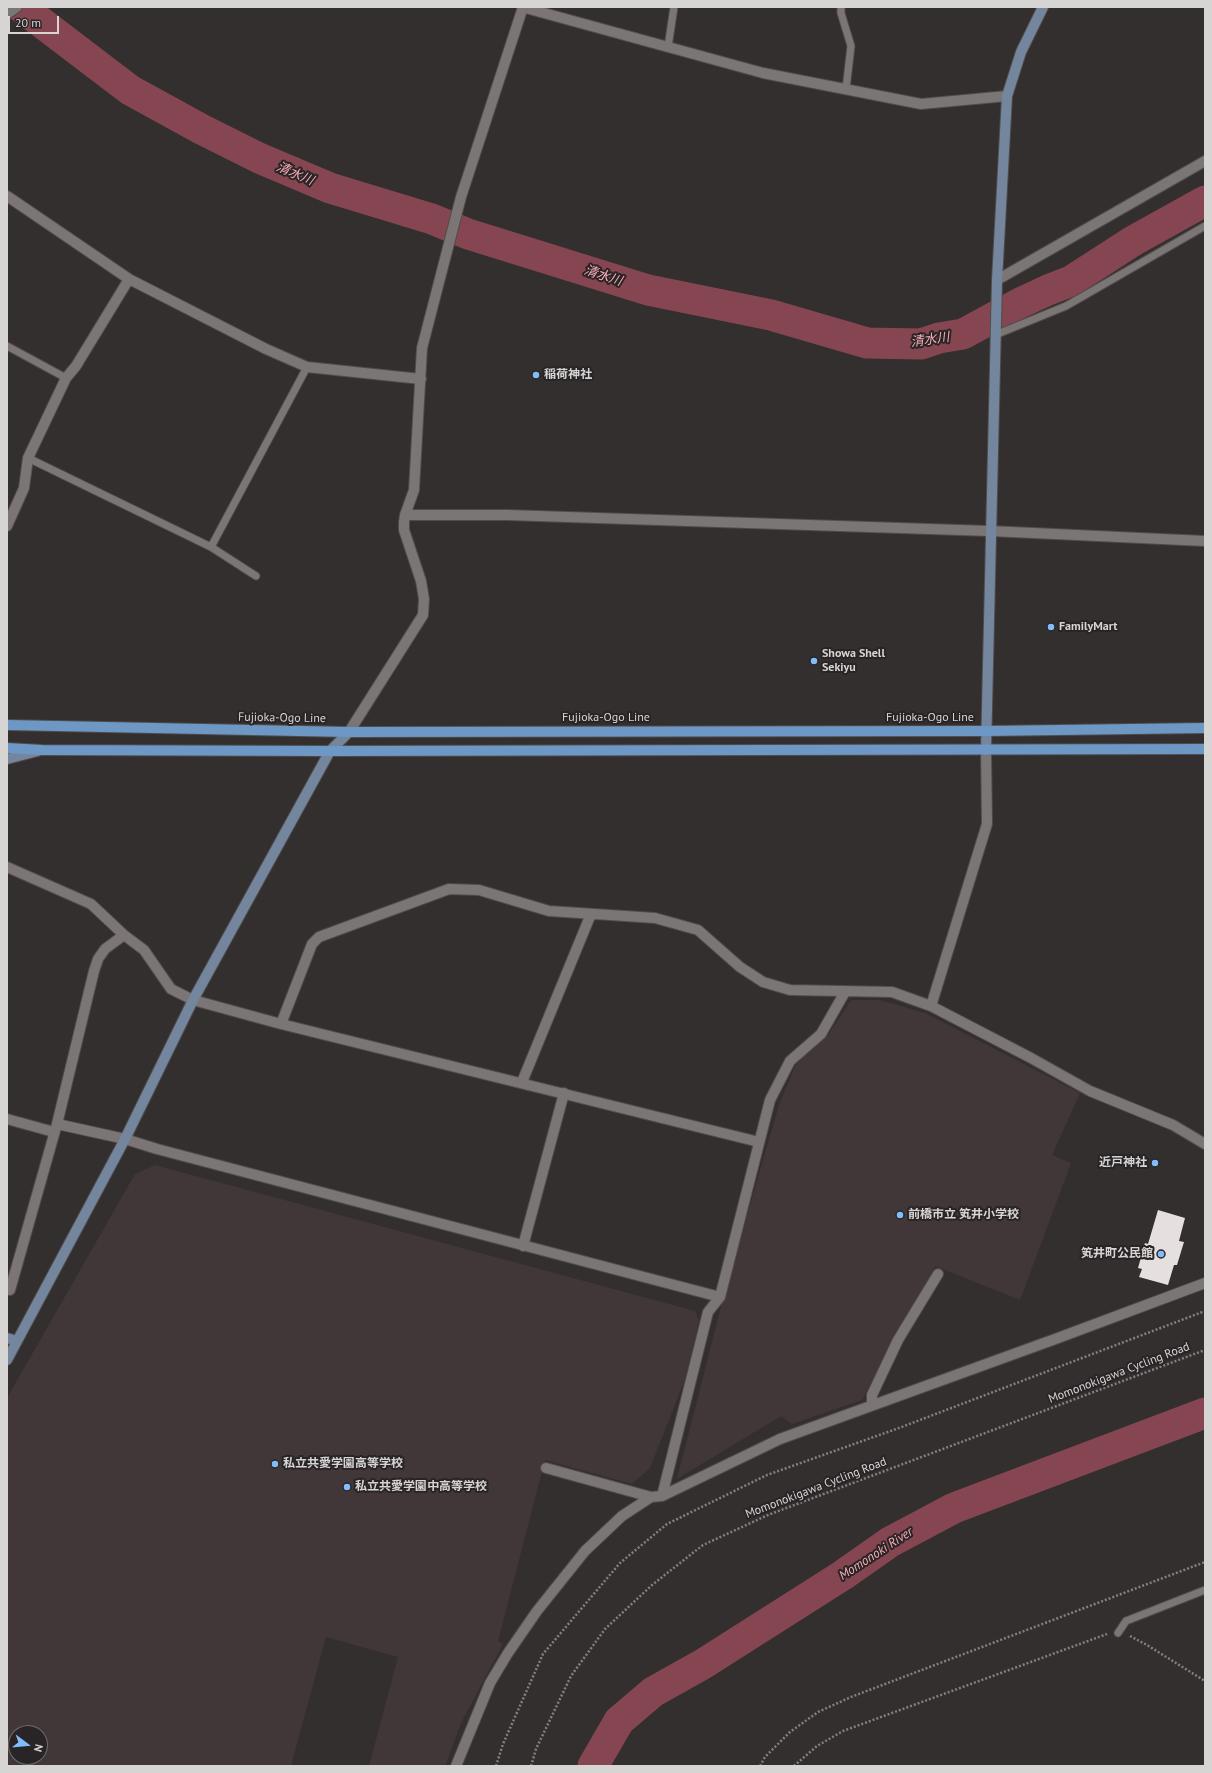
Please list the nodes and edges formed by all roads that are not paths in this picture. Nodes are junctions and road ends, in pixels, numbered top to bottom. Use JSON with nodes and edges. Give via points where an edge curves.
{"nodes":[{"id":1,"x":16,"y":7,"type":"edge"},
{"id":2,"x":523,"y":7,"type":"edge"},
{"id":3,"x":674,"y":7,"type":"edge"},
{"id":4,"x":841,"y":7,"type":"edge"},
{"id":5,"x":1043,"y":7,"type":"edge"},
{"id":6,"x":7,"y":14,"type":"edge"},
{"id":7,"x":668,"y":47,"type":"junction"},
{"id":8,"x":846,"y":89,"type":"junction"},
{"id":9,"x":1007,"y":96,"type":"junction"},
{"id":10,"x":1205,"y":161,"type":"edge"},
{"id":11,"x":7,"y":196,"type":"edge"},
{"id":12,"x":1205,"y":226,"type":"edge"},
{"id":13,"x":129,"y":279,"type":"junction"},
{"id":14,"x":997,"y":280,"type":"junction"},
{"id":15,"x":995,"y":335,"type":"junction"},
{"id":16,"x":7,"y":346,"type":"edge"},
{"id":17,"x":307,"y":367,"type":"junction"},
{"id":18,"x":66,"y":378,"type":"junction"},
{"id":19,"x":421,"y":379,"type":"junction"},
{"id":20,"x":28,"y":458,"type":"junction"},
{"id":21,"x":405,"y":515,"type":"junction"},
{"id":22,"x":7,"y":526,"type":"edge"},
{"id":23,"x":990,"y":531,"type":"junction"},
{"id":24,"x":1205,"y":541,"type":"edge"},
{"id":25,"x":211,"y":547,"type":"junction"},
{"id":26,"x":256,"y":576,"type":"dead end"},
{"id":27,"x":7,"y":725,"type":"edge"},
{"id":28,"x":1205,"y":728,"type":"edge"},
{"id":29,"x":986,"y":731,"type":"junction"},
{"id":30,"x":349,"y":732,"type":"junction"},
{"id":31,"x":7,"y":748,"type":"edge"},
{"id":32,"x":1205,"y":749,"type":"edge"},
{"id":33,"x":42,"y":750,"type":"junction"},
{"id":34,"x":986,"y":750,"type":"junction"},
{"id":35,"x":330,"y":751,"type":"junction"},
{"id":36,"x":7,"y":759,"type":"edge"},
{"id":37,"x":7,"y":867,"type":"edge"},
{"id":38,"x":591,"y":914,"type":"junction"},
{"id":39,"x":124,"y":935,"type":"junction"},
{"id":40,"x":845,"y":992,"type":"junction"},
{"id":41,"x":193,"y":1000,"type":"junction"},
{"id":42,"x":931,"y":1006,"type":"junction"},
{"id":43,"x":281,"y":1024,"type":"junction"},
{"id":44,"x":522,"y":1082,"type":"junction"},
{"id":45,"x":564,"y":1093,"type":"junction"},
{"id":46,"x":7,"y":1119,"type":"edge"},
{"id":47,"x":55,"y":1128,"type":"junction"},
{"id":48,"x":125,"y":1139,"type":"junction"},
{"id":49,"x":759,"y":1142,"type":"junction"},
{"id":50,"x":1205,"y":1144,"type":"edge"},
{"id":51,"x":524,"y":1246,"type":"junction"},
{"id":52,"x":938,"y":1274,"type":"dead end"},
{"id":53,"x":1205,"y":1283,"type":"edge"},
{"id":54,"x":10,"y":1290,"type":"dead end"},
{"id":55,"x":720,"y":1297,"type":"junction"},
{"id":56,"x":7,"y":1338,"type":"edge"},
{"id":57,"x":17,"y":1341,"type":"junction"},
{"id":58,"x":7,"y":1360,"type":"edge"},
{"id":59,"x":872,"y":1404,"type":"junction"},
{"id":60,"x":546,"y":1468,"type":"dead end"},
{"id":61,"x":662,"y":1496,"type":"junction"},
{"id":62,"x":651,"y":1497,"type":"junction"},
{"id":63,"x":1205,"y":1590,"type":"edge"},
{"id":64,"x":1118,"y":1633,"type":"road end"},
{"id":65,"x":456,"y":1766,"type":"edge"}],
"edges":[{"from":1,"to":6,"type":"street"},
{"from":2,"to":7,"type":"street"},
{"from":2,"to":19,"type":"street","via":[[462,197],[422,348]]},
{"from":3,"to":7,"type":"lane"},
{"from":4,"to":8,"type":"lane","via":[[851,46]]},
{"from":5,"to":9,"type":"street","via":[[1021,52]]},
{"from":7,"to":8,"type":"street","via":[[762,73]]},
{"from":8,"to":9,"type":"street","via":[[921,104]]},
{"from":9,"to":14,"type":"street"},
{"from":10,"to":14,"type":"street"},
{"from":11,"to":13,"type":"street"},
{"from":12,"to":15,"type":"lane","via":[[1066,306]]},
{"from":13,"to":17,"type":"street","via":[[266,349]]},
{"from":13,"to":18,"type":"street"},
{"from":14,"to":15,"type":"street"},
{"from":15,"to":23,"type":"street"},
{"from":16,"to":18,"type":"lane"},
{"from":17,"to":19,"type":"street"},
{"from":17,"to":25,"type":"lane"},
{"from":18,"to":20,"type":"street"},
{"from":19,"to":21,"type":"street","via":[[414,490]]},
{"from":20,"to":22,"type":"street","via":[[24,488]]},
{"from":20,"to":25,"type":"lane"},
{"from":21,"to":23,"type":"street","via":[[515,515]]},
{"from":21,"to":30,"type":"street","via":[[404,530],[421,581],[423,615]]},
{"from":23,"to":24,"type":"street"},
{"from":23,"to":29,"type":"street"},
{"from":25,"to":26,"type":"lane"},
{"from":27,"to":30,"type":"main road","name":"Fujioka-Ogo Line"},
{"from":28,"to":29,"type":"main road","name":"Fujioka-Ogo Line"},
{"from":29,"to":30,"type":"main road","name":"Fujioka-Ogo Line"},
{"from":29,"to":34,"type":"street"},
{"from":30,"to":35,"type":"street"},
{"from":31,"to":33,"type":"main road"},
{"from":32,"to":34,"type":"main road"},
{"from":33,"to":35,"type":"main road"},
{"from":33,"to":36,"type":"street"},
{"from":34,"to":35,"type":"main road"},
{"from":34,"to":42,"type":"street","via":[[987,824]]},
{"from":35,"to":41,"type":"street"},
{"from":37,"to":39,"type":"street","via":[[91,904]]},
{"from":38,"to":40,"type":"street","via":[[655,918],[698,930],[740,967],[763,982],[790,990]]},
{"from":38,"to":43,"type":"street","via":[[549,911],[479,890],[449,889],[315,940]]},
{"from":38,"to":44,"type":"street"},
{"from":39,"to":41,"type":"street","via":[[144,950],[171,989]]},
{"from":39,"to":47,"type":"street","via":[[105,949],[98,959]]},
{"from":40,"to":42,"type":"street","via":[[892,992]]},
{"from":40,"to":49,"type":"street","via":[[820,1034],[790,1061],[770,1100]]},
{"from":41,"to":43,"type":"street"},
{"from":41,"to":48,"type":"street"},
{"from":42,"to":50,"type":"street","via":[[1090,1090],[1173,1125]]},
{"from":43,"to":44,"type":"street"},
{"from":44,"to":45,"type":"street"},
{"from":45,"to":49,"type":"street"},
{"from":45,"to":51,"type":"street"},
{"from":46,"to":47,"type":"street"},
{"from":47,"to":48,"type":"street"},
{"from":47,"to":54,"type":"street"},
{"from":48,"to":51,"type":"street","via":[[164,1152]]},
{"from":48,"to":57,"type":"street"},
{"from":49,"to":55,"type":"street"},
{"from":51,"to":55,"type":"street"},
{"from":52,"to":59,"type":"street","via":[[898,1340],[872,1395]]},
{"from":53,"to":59,"type":"street"},
{"from":55,"to":61,"type":"street","via":[[708,1312]]},
{"from":56,"to":57,"type":"street"},
{"from":57,"to":58,"type":"street"},
{"from":59,"to":61,"type":"street","via":[[762,1446]]},
{"from":60,"to":62,"type":"street"},
{"from":61,"to":62,"type":"street"},
{"from":62,"to":65,"type":"street","via":[[622,1516],[585,1550],[537,1611],[490,1683]]},
{"from":63,"to":64,"type":"lane","via":[[1126,1621]]}]}
